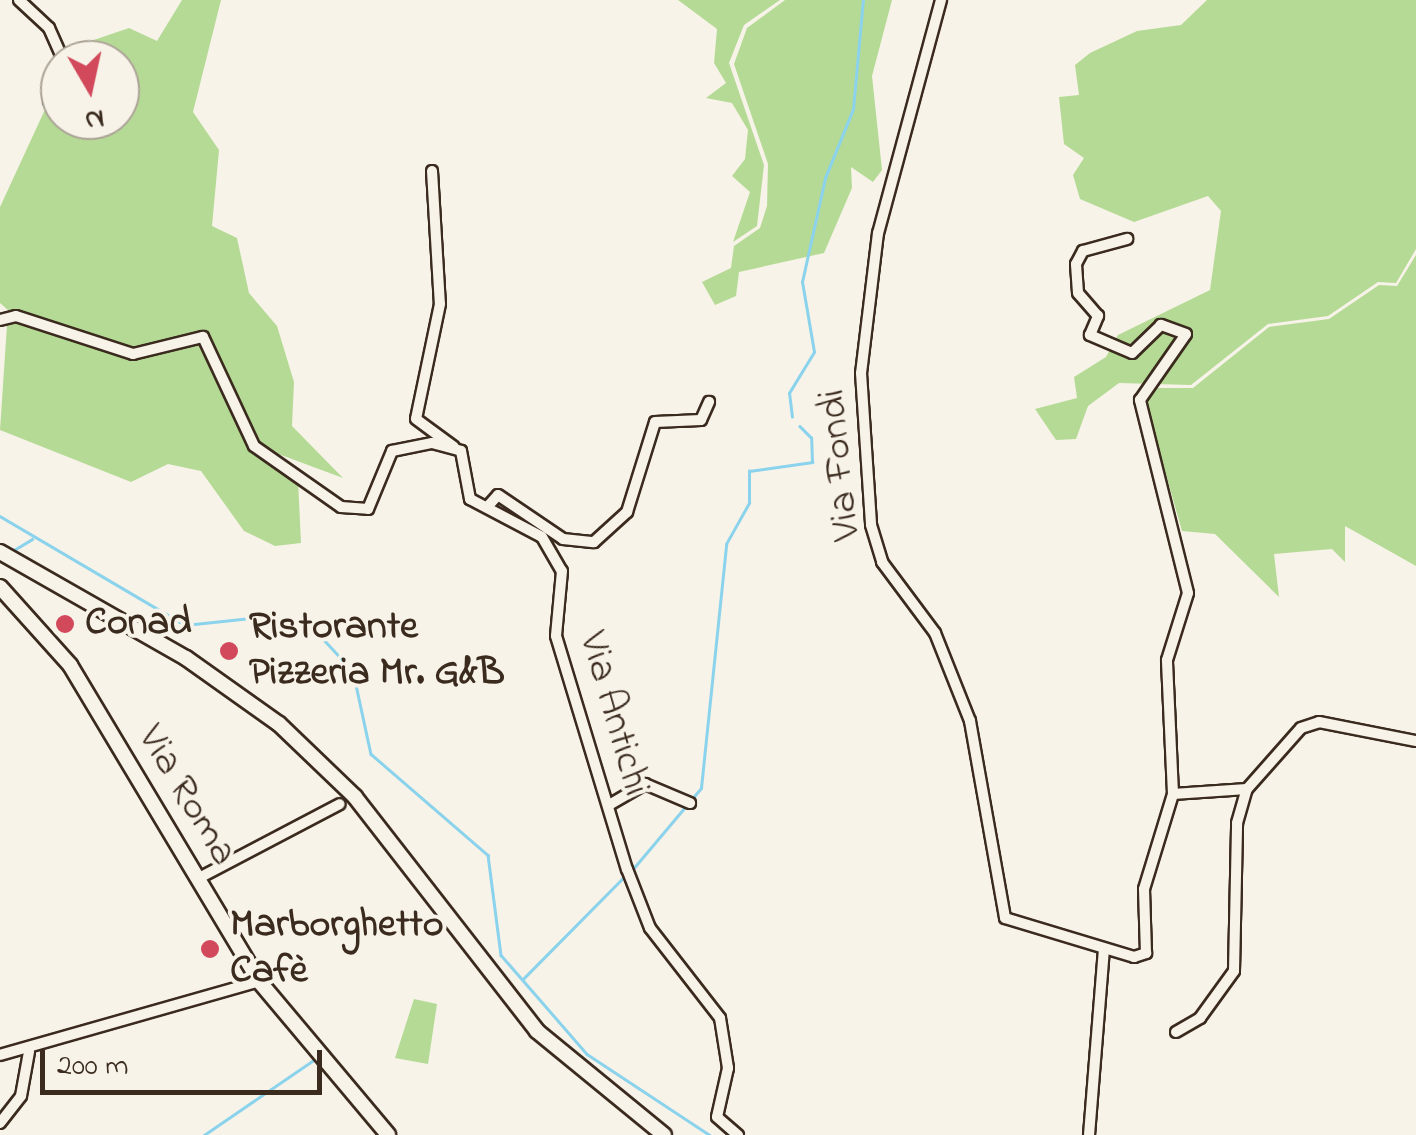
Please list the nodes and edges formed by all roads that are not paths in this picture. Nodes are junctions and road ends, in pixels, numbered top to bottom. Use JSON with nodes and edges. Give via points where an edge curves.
{"nodes":[{"id":1,"x":20,"y":0,"type":"edge"},
{"id":2,"x":940,"y":0,"type":"edge"},
{"id":3,"x":54,"y":40,"type":"edge"},
{"id":4,"x":432,"y":171,"type":"dead end"},
{"id":5,"x":1126,"y":239,"type":"dead end"},
{"id":6,"x":0,"y":320,"type":"edge"},
{"id":7,"x":709,"y":402,"type":"dead end"},
{"id":8,"x":454,"y":447,"type":"junction"},
{"id":9,"x":489,"y":506,"type":"junction"},
{"id":10,"x":1,"y":554,"type":"edge"},
{"id":11,"x":0,"y":586,"type":"edge"},
{"id":12,"x":1416,"y":741,"type":"edge"},
{"id":13,"x":1246,"y":790,"type":"junction"},
{"id":14,"x":1172,"y":794,"type":"junction"},
{"id":15,"x":690,"y":803,"type":"dead end"},
{"id":16,"x":340,"y":804,"type":"dead end"},
{"id":17,"x":609,"y":805,"type":"junction"},
{"id":18,"x":197,"y":879,"type":"junction"},
{"id":19,"x":1104,"y":950,"type":"junction"},
{"id":20,"x":259,"y":982,"type":"junction"},
{"id":21,"x":1176,"y":1032,"type":"dead end"},
{"id":22,"x":29,"y":1052,"type":"junction"},
{"id":23,"x":0,"y":1056,"type":"edge"},
{"id":24,"x":0,"y":1123,"type":"edge"},
{"id":25,"x":388,"y":1135,"type":"edge"},
{"id":26,"x":664,"y":1135,"type":"edge"},
{"id":27,"x":738,"y":1135,"type":"edge"},
{"id":28,"x":1090,"y":1135,"type":"edge"}],
"edges":[{"from":1,"to":3,"type":"street"},
{"from":2,"to":19,"type":"street","name":"Via Fondi","via":[[874,261],[861,373],[871,525],[882,562],[936,633],[970,721],[1005,918]]},
{"from":4,"to":8,"type":"street","via":[[440,304],[416,419]]},
{"from":5,"to":14,"type":"street","via":[[1083,251],[1078,293],[1098,316],[1090,335],[1122,353],[1162,324],[1186,334],[1144,390],[1139,412],[1169,488],[1188,593],[1167,660]]},
{"from":6,"to":8,"type":"street","via":[[16,316],[133,354],[203,336],[254,446],[340,508],[368,509],[398,447]]},
{"from":7,"to":9,"type":"street","via":[[702,420],[655,422],[627,512],[594,542],[563,539],[498,495]]},
{"from":8,"to":9,"type":"street","name":"Via Antichi","via":[[465,458],[462,491]]},
{"from":9,"to":17,"type":"street","name":"Via Antichi","via":[[523,520],[559,561],[556,636]]},
{"from":10,"to":26,"type":"main road","via":[[186,658],[279,724],[355,797],[537,1031]]},
{"from":11,"to":18,"type":"main road","name":"Via Roma","via":[[70,665]]},
{"from":12,"to":13,"type":"street","via":[[1319,722],[1300,728]]},
{"from":13,"to":14,"type":"street"},
{"from":13,"to":21,"type":"street","via":[[1236,823],[1234,971],[1200,1018]]},
{"from":14,"to":19,"type":"street","via":[[1144,889],[1146,953]]},
{"from":15,"to":17,"type":"street","via":[[645,784]]},
{"from":16,"to":18,"type":"street"},
{"from":17,"to":27,"type":"street","name":"Via Antichi","via":[[629,874],[665,950],[720,1018],[728,1068],[718,1117]]},
{"from":18,"to":20,"type":"main road","name":"Via Roma"},
{"from":19,"to":28,"type":"street"},
{"from":20,"to":22,"type":"street","via":[[120,1016]]},
{"from":20,"to":25,"type":"main road","name":"Via Roma"},
{"from":22,"to":23,"type":"street"},
{"from":22,"to":24,"type":"street","via":[[21,1096]]}]}
